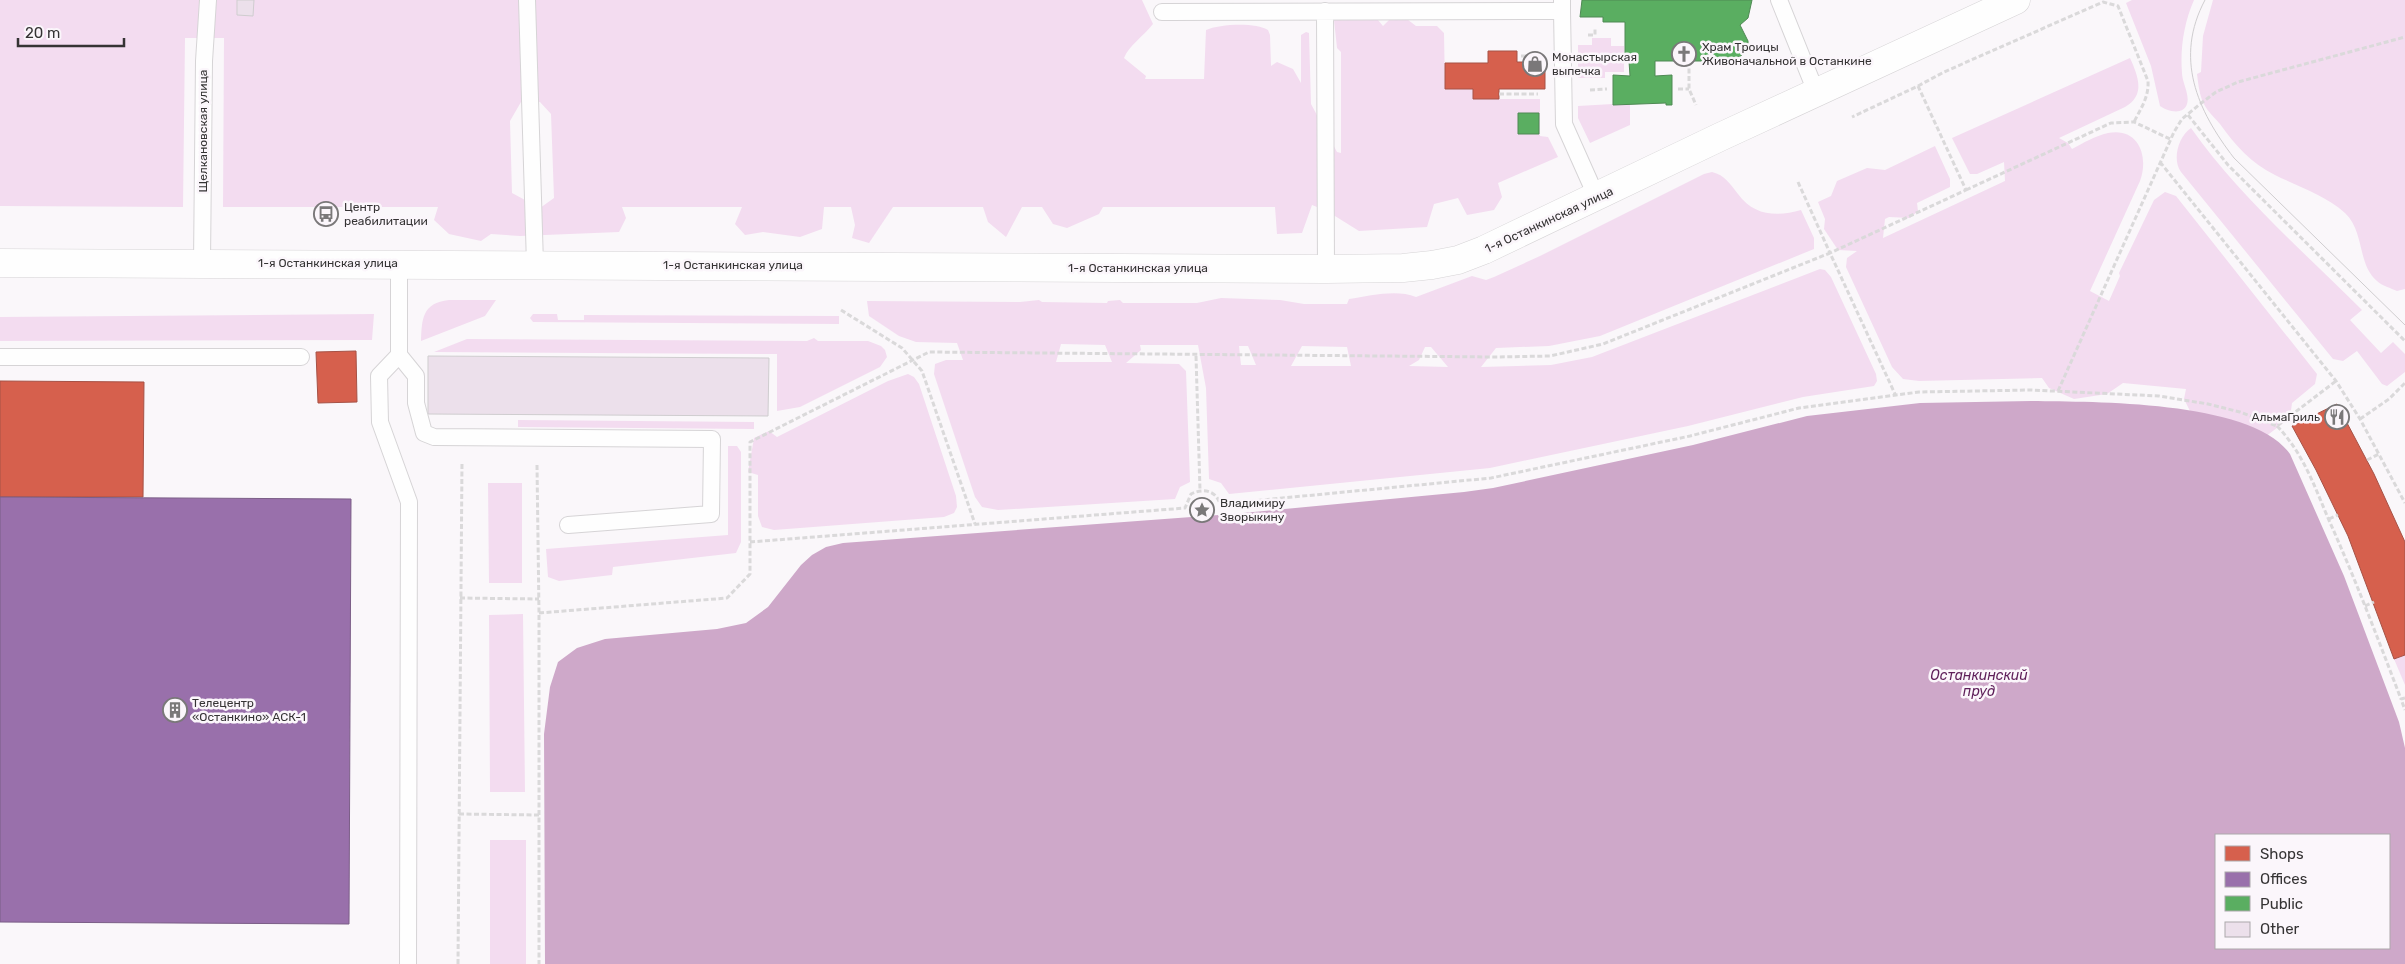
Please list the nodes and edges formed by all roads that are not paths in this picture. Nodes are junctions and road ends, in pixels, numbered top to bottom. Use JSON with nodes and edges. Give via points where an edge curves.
{"nodes":[{"id":1,"x":208,"y":0,"type":"edge"},
{"id":2,"x":527,"y":0,"type":"edge"},
{"id":3,"x":1779,"y":0,"type":"edge"},
{"id":4,"x":2016,"y":0,"type":"edge"},
{"id":5,"x":1306,"y":6,"type":"edge"},
{"id":6,"x":1562,"y":6,"type":"edge"},
{"id":7,"x":1325,"y":11,"type":"junction"},
{"id":8,"x":1162,"y":12,"type":"dead end"},
{"id":9,"x":1816,"y":92,"type":"junction"},
{"id":10,"x":1597,"y":198,"type":"junction"},
{"id":11,"x":0,"y":262,"type":"edge"},
{"id":12,"x":202,"y":262,"type":"junction"},
{"id":13,"x":399,"y":263,"type":"junction"},
{"id":14,"x":535,"y":264,"type":"junction"},
{"id":15,"x":1326,"y":269,"type":"junction"},
{"id":16,"x":399,"y":355,"type":"junction"},
{"id":17,"x":0,"y":357,"type":"edge"},
{"id":18,"x":301,"y":357,"type":"dead end"},
{"id":19,"x":568,"y":525,"type":"dead end"},
{"id":20,"x":408,"y":964,"type":"edge"}],
"edges":[{"from":1,"to":12,"type":"lane","name":"Щелкановская улица","via":[[204,61]]},
{"from":2,"to":14,"type":"lane"},
{"from":3,"to":9,"type":"lane"},
{"from":4,"to":9,"type":"street","name":"1-я Останкинская улица"},
{"from":5,"to":7,"type":"lane"},
{"from":5,"to":8,"type":"lane"},
{"from":6,"to":7,"type":"lane"},
{"from":6,"to":10,"type":"lane","via":[[1564,124]]},
{"from":7,"to":15,"type":"lane"},
{"from":9,"to":10,"type":"street","name":"1-я Останкинская улица"},
{"from":10,"to":15,"type":"street","name":"1-я Останкинская улица","via":[[1458,260],[1403,268]]},
{"from":11,"to":12,"type":"street","name":"1-я Останкинская улица"},
{"from":12,"to":13,"type":"street","name":"1-я Останкинская улица"},
{"from":13,"to":14,"type":"street","name":"1-я Останкинская улица"},
{"from":13,"to":16,"type":"lane"},
{"from":14,"to":15,"type":"street","name":"1-я Останкинская улица"},
{"from":16,"to":19,"type":"lane","via":[[416,376],[416,403],[424,433],[434,437],[712,439],[711,514]]},
{"from":16,"to":20,"type":"lane","via":[[379,376],[379,391],[380,422],[409,502]]},
{"from":17,"to":18,"type":"lane"}]}
